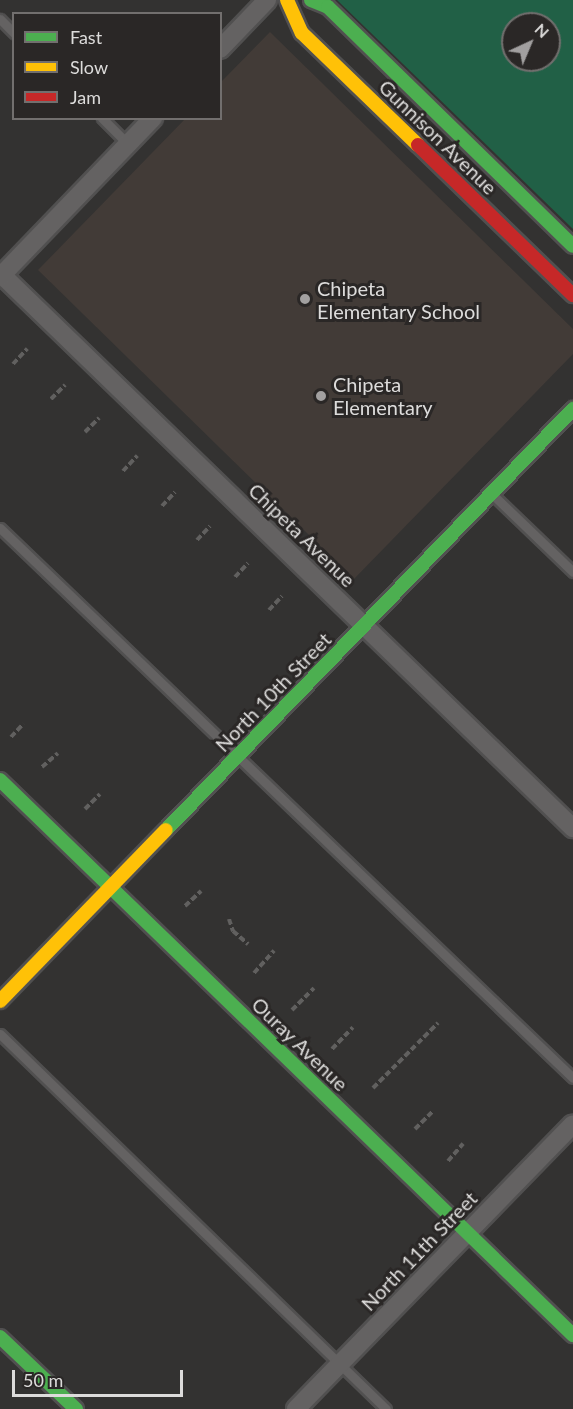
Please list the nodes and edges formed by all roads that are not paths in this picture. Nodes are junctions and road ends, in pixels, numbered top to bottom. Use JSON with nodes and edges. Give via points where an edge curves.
{"nodes":[{"id":1,"x":267,"y":0,"type":"edge"},
{"id":2,"x":287,"y":0,"type":"edge"},
{"id":3,"x":311,"y":0,"type":"edge"},
{"id":4,"x":0,"y":20,"type":"edge"},
{"id":5,"x":12,"y":31,"type":"edge"},
{"id":6,"x":222,"y":47,"type":"edge"},
{"id":7,"x":104,"y":120,"type":"edge"},
{"id":8,"x":151,"y":120,"type":"edge"},
{"id":9,"x":128,"y":144,"type":"junction"},
{"id":10,"x":573,"y":246,"type":"edge"},
{"id":11,"x":1,"y":275,"type":"edge"},
{"id":12,"x":573,"y":295,"type":"edge"},
{"id":13,"x":573,"y":409,"type":"edge"},
{"id":14,"x":491,"y":494,"type":"junction"},
{"id":15,"x":0,"y":528,"type":"edge"},
{"id":16,"x":573,"y":572,"type":"edge"},
{"id":17,"x":364,"y":626,"type":"junction"},
{"id":18,"x":237,"y":756,"type":"junction"},
{"id":19,"x":0,"y":780,"type":"edge"},
{"id":20,"x":573,"y":828,"type":"edge"},
{"id":21,"x":111,"y":887,"type":"junction"},
{"id":22,"x":0,"y":1001,"type":"edge"},
{"id":23,"x":0,"y":1034,"type":"edge"},
{"id":24,"x":573,"y":1078,"type":"edge"},
{"id":25,"x":573,"y":1124,"type":"edge"},
{"id":26,"x":468,"y":1233,"type":"junction"},
{"id":27,"x":573,"y":1335,"type":"edge"},
{"id":28,"x":0,"y":1337,"type":"edge"},
{"id":29,"x":340,"y":1364,"type":"junction"},
{"id":30,"x":75,"y":1409,"type":"edge"},
{"id":31,"x":296,"y":1409,"type":"edge"},
{"id":32,"x":387,"y":1409,"type":"edge"}],
"edges":[{"from":1,"to":6,"type":"street"},
{"from":2,"to":12,"type":"street","name":"Gunnison Avenue","via":[[302,33]]},
{"from":3,"to":10,"type":"street","name":"Gunnison Avenue","via":[[328,8]]},
{"from":4,"to":5,"type":"lane"},
{"from":7,"to":9,"type":"lane"},
{"from":8,"to":9,"type":"street"},
{"from":9,"to":11,"type":"street"},
{"from":11,"to":17,"type":"street","name":"Chipeta Avenue"},
{"from":13,"to":14,"type":"street","name":"North 10th Street"},
{"from":14,"to":16,"type":"lane"},
{"from":14,"to":17,"type":"street","name":"North 10th Street"},
{"from":15,"to":18,"type":"lane"},
{"from":17,"to":18,"type":"street","name":"North 10th Street"},
{"from":17,"to":20,"type":"street","name":"Chipeta Avenue"},
{"from":18,"to":21,"type":"street","name":"North 10th Street"},
{"from":18,"to":24,"type":"lane"},
{"from":19,"to":21,"type":"street","name":"Ouray Avenue"},
{"from":21,"to":22,"type":"street","name":"North 10th Street"},
{"from":21,"to":26,"type":"street","name":"Ouray Avenue"},
{"from":23,"to":29,"type":"lane"},
{"from":25,"to":26,"type":"street","name":"North 11th Street"},
{"from":26,"to":27,"type":"street","name":"Ouray Avenue"},
{"from":26,"to":29,"type":"street","name":"North 11th Street"},
{"from":28,"to":30,"type":"street"},
{"from":29,"to":31,"type":"street","name":"North 11th Street"},
{"from":29,"to":32,"type":"lane"}]}
